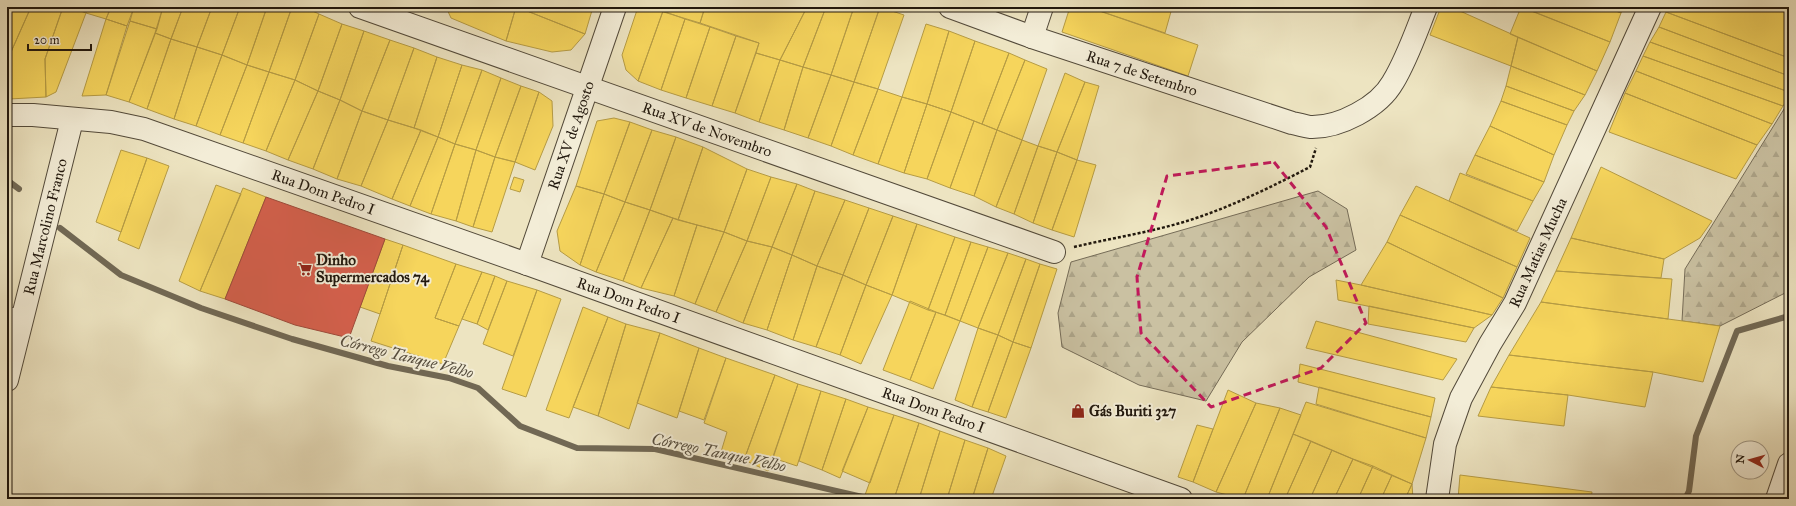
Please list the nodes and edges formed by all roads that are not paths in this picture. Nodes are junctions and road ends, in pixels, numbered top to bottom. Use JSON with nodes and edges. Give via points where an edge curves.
{"nodes":[{"id":1,"x":360,"y":7,"type":"edge"},
{"id":2,"x":615,"y":7,"type":"edge"},
{"id":3,"x":950,"y":7,"type":"edge"},
{"id":4,"x":1042,"y":7,"type":"edge"},
{"id":5,"x":1426,"y":7,"type":"edge"},
{"id":6,"x":1650,"y":7,"type":"edge"},
{"id":7,"x":394,"y":13,"type":"edge"},
{"id":8,"x":1032,"y":37,"type":"junction"},
{"id":9,"x":587,"y":87,"type":"junction"},
{"id":10,"x":7,"y":115,"type":"edge"},
{"id":11,"x":72,"y":120,"type":"junction"},
{"id":12,"x":1054,"y":252,"type":"road end"},
{"id":13,"x":527,"y":264,"type":"junction"},
{"id":14,"x":15,"y":314,"type":"edge"},
{"id":15,"x":7,"y":380,"type":"edge"},
{"id":16,"x":1789,"y":464,"type":"edge"},
{"id":17,"x":1181,"y":499,"type":"edge"},
{"id":18,"x":1437,"y":499,"type":"edge"},
{"id":19,"x":1777,"y":499,"type":"edge"}],
"edges":[{"from":1,"to":7,"type":"street","name":"Rua XV de Novembro"},
{"from":2,"to":9,"type":"street","name":"Rua XV de Agosto"},
{"from":3,"to":8,"type":"street","name":"Rua 7 de Setembro"},
{"from":4,"to":8,"type":"street"},
{"from":5,"to":8,"type":"street","name":"Rua 7 de Setembro","via":[[1393,83],[1379,99],[1362,112],[1329,124],[1311,127],[1292,123]]},
{"from":6,"to":18,"type":"street","name":"Rua Matias Mucha","via":[[1515,303],[1460,398],[1446,444]]},
{"from":7,"to":9,"type":"street","name":"Rua XV de Novembro"},
{"from":9,"to":12,"type":"street","name":"Rua XV de Novembro"},
{"from":9,"to":13,"type":"street","name":"Rua XV de Agosto"},
{"from":10,"to":11,"type":"street","name":"Rua Dom Pedro I"},
{"from":11,"to":13,"type":"street","name":"Rua Dom Pedro I","via":[[111,122],[144,129]]},
{"from":11,"to":14,"type":"street","name":"Rua Marcolino Franco"},
{"from":13,"to":17,"type":"street","name":"Rua Dom Pedro I"},
{"from":14,"to":15,"type":"street","name":"Rua Marcolino Franco"},
{"from":16,"to":19,"type":"street"}]}
